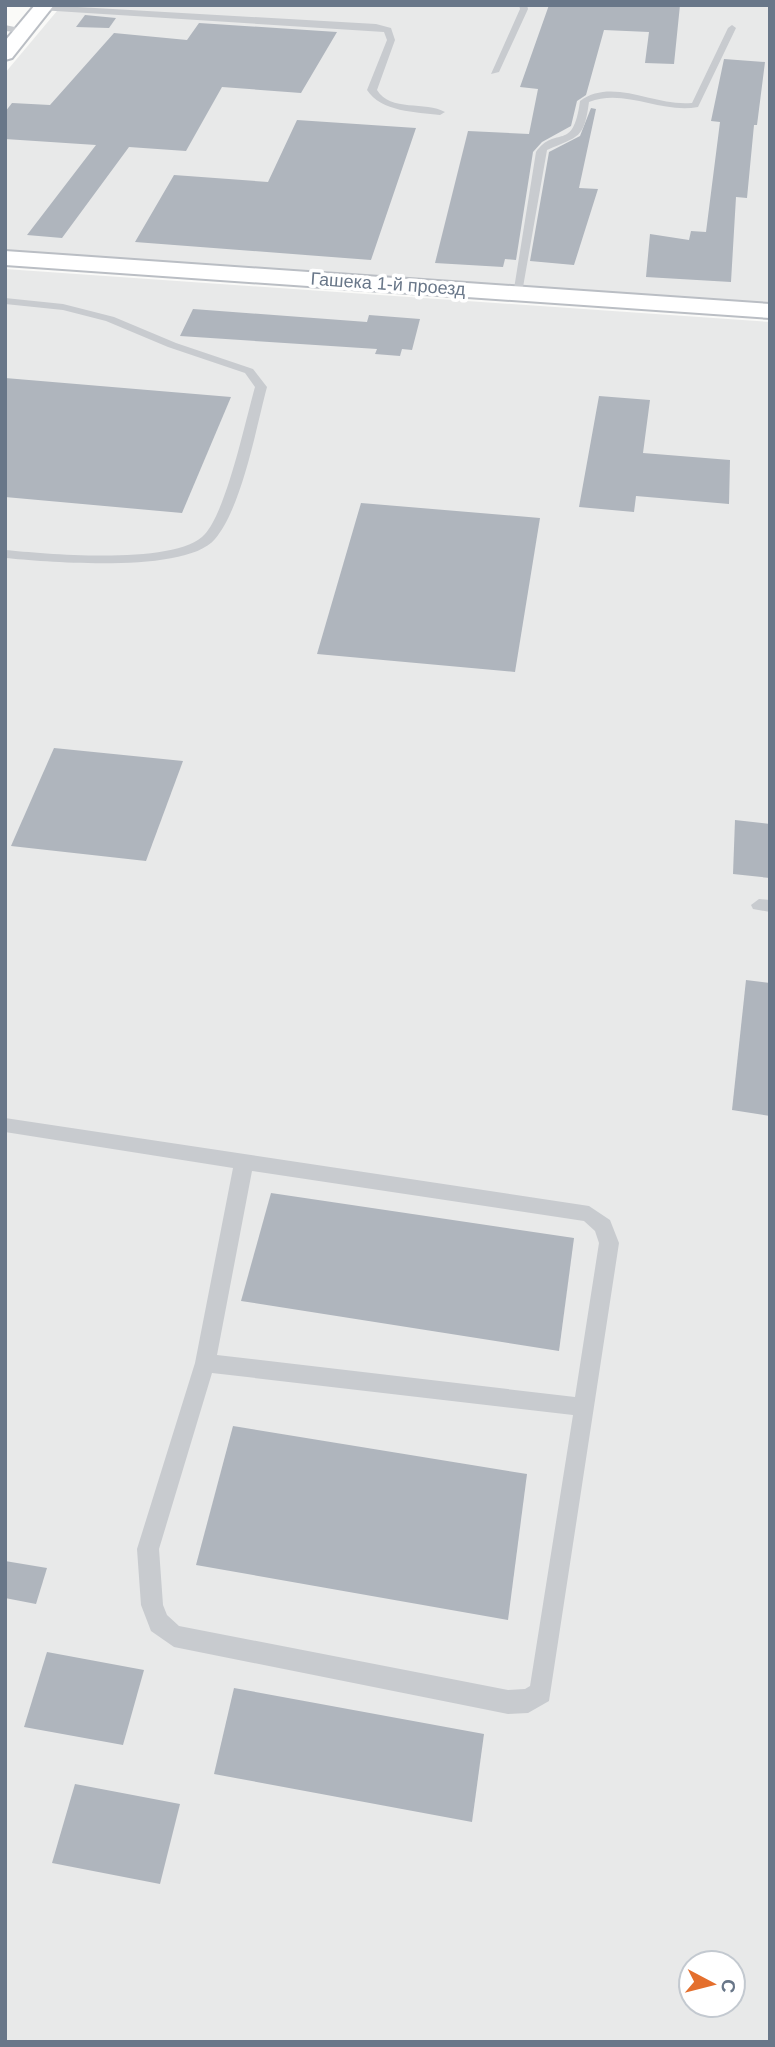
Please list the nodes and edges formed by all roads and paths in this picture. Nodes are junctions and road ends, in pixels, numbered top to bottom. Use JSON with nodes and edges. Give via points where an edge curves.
{"nodes":[{"id":1,"x":523,"y":5,"type":"edge"},
{"id":2,"x":44,"y":7,"type":"edge"},
{"id":3,"x":5,"y":28,"type":"edge"},
{"id":4,"x":732,"y":28,"type":"dead end"},
{"id":5,"x":25,"y":30,"type":"junction"},
{"id":6,"x":5,"y":54,"type":"edge"},
{"id":7,"x":494,"y":72,"type":"dead end"},
{"id":8,"x":440,"y":112,"type":"dead end"},
{"id":9,"x":5,"y":258,"type":"edge"},
{"id":10,"x":517,"y":293,"type":"junction"},
{"id":11,"x":5,"y":301,"type":"edge"},
{"id":12,"x":770,"y":311,"type":"edge"},
{"id":13,"x":5,"y":554,"type":"edge"},
{"id":14,"x":5,"y":1125,"type":"edge"},
{"id":15,"x":244,"y":1162,"type":"junction"},
{"id":16,"x":205,"y":1363,"type":"junction"},
{"id":17,"x":584,"y":1407,"type":"junction"}],
"edges":[{"from":1,"to":7,"type":"lane"},
{"from":2,"to":5,"type":"main road"},
{"from":2,"to":8,"type":"lane","via":[[388,30],[391,40],[372,90],[376,98]]},
{"from":3,"to":5,"type":"lane"},
{"from":4,"to":10,"type":"lane","via":[[695,105],[676,106],[616,94],[595,96],[585,101],[576,134],[544,148]]},
{"from":5,"to":6,"type":"main road"},
{"from":9,"to":10,"type":"main road","name":"Гашека 1-й проезд"},
{"from":10,"to":12,"type":"main road","name":"Гашека 1-й проезд"},
{"from":11,"to":13,"type":"lane","via":[[63,307],[110,319],[249,371],[261,387],[221,515],[200,547],[150,558]]},
{"from":14,"to":15,"type":"lane"},
{"from":15,"to":16,"type":"lane"},
{"from":15,"to":17,"type":"lane","via":[[589,1214],[603,1226],[609,1243]]},
{"from":16,"to":17,"type":"lane"},
{"from":16,"to":17,"type":"lane","via":[[148,1549],[152,1605],[159,1623],[174,1636],[508,1702],[528,1701],[541,1693]]}]}
